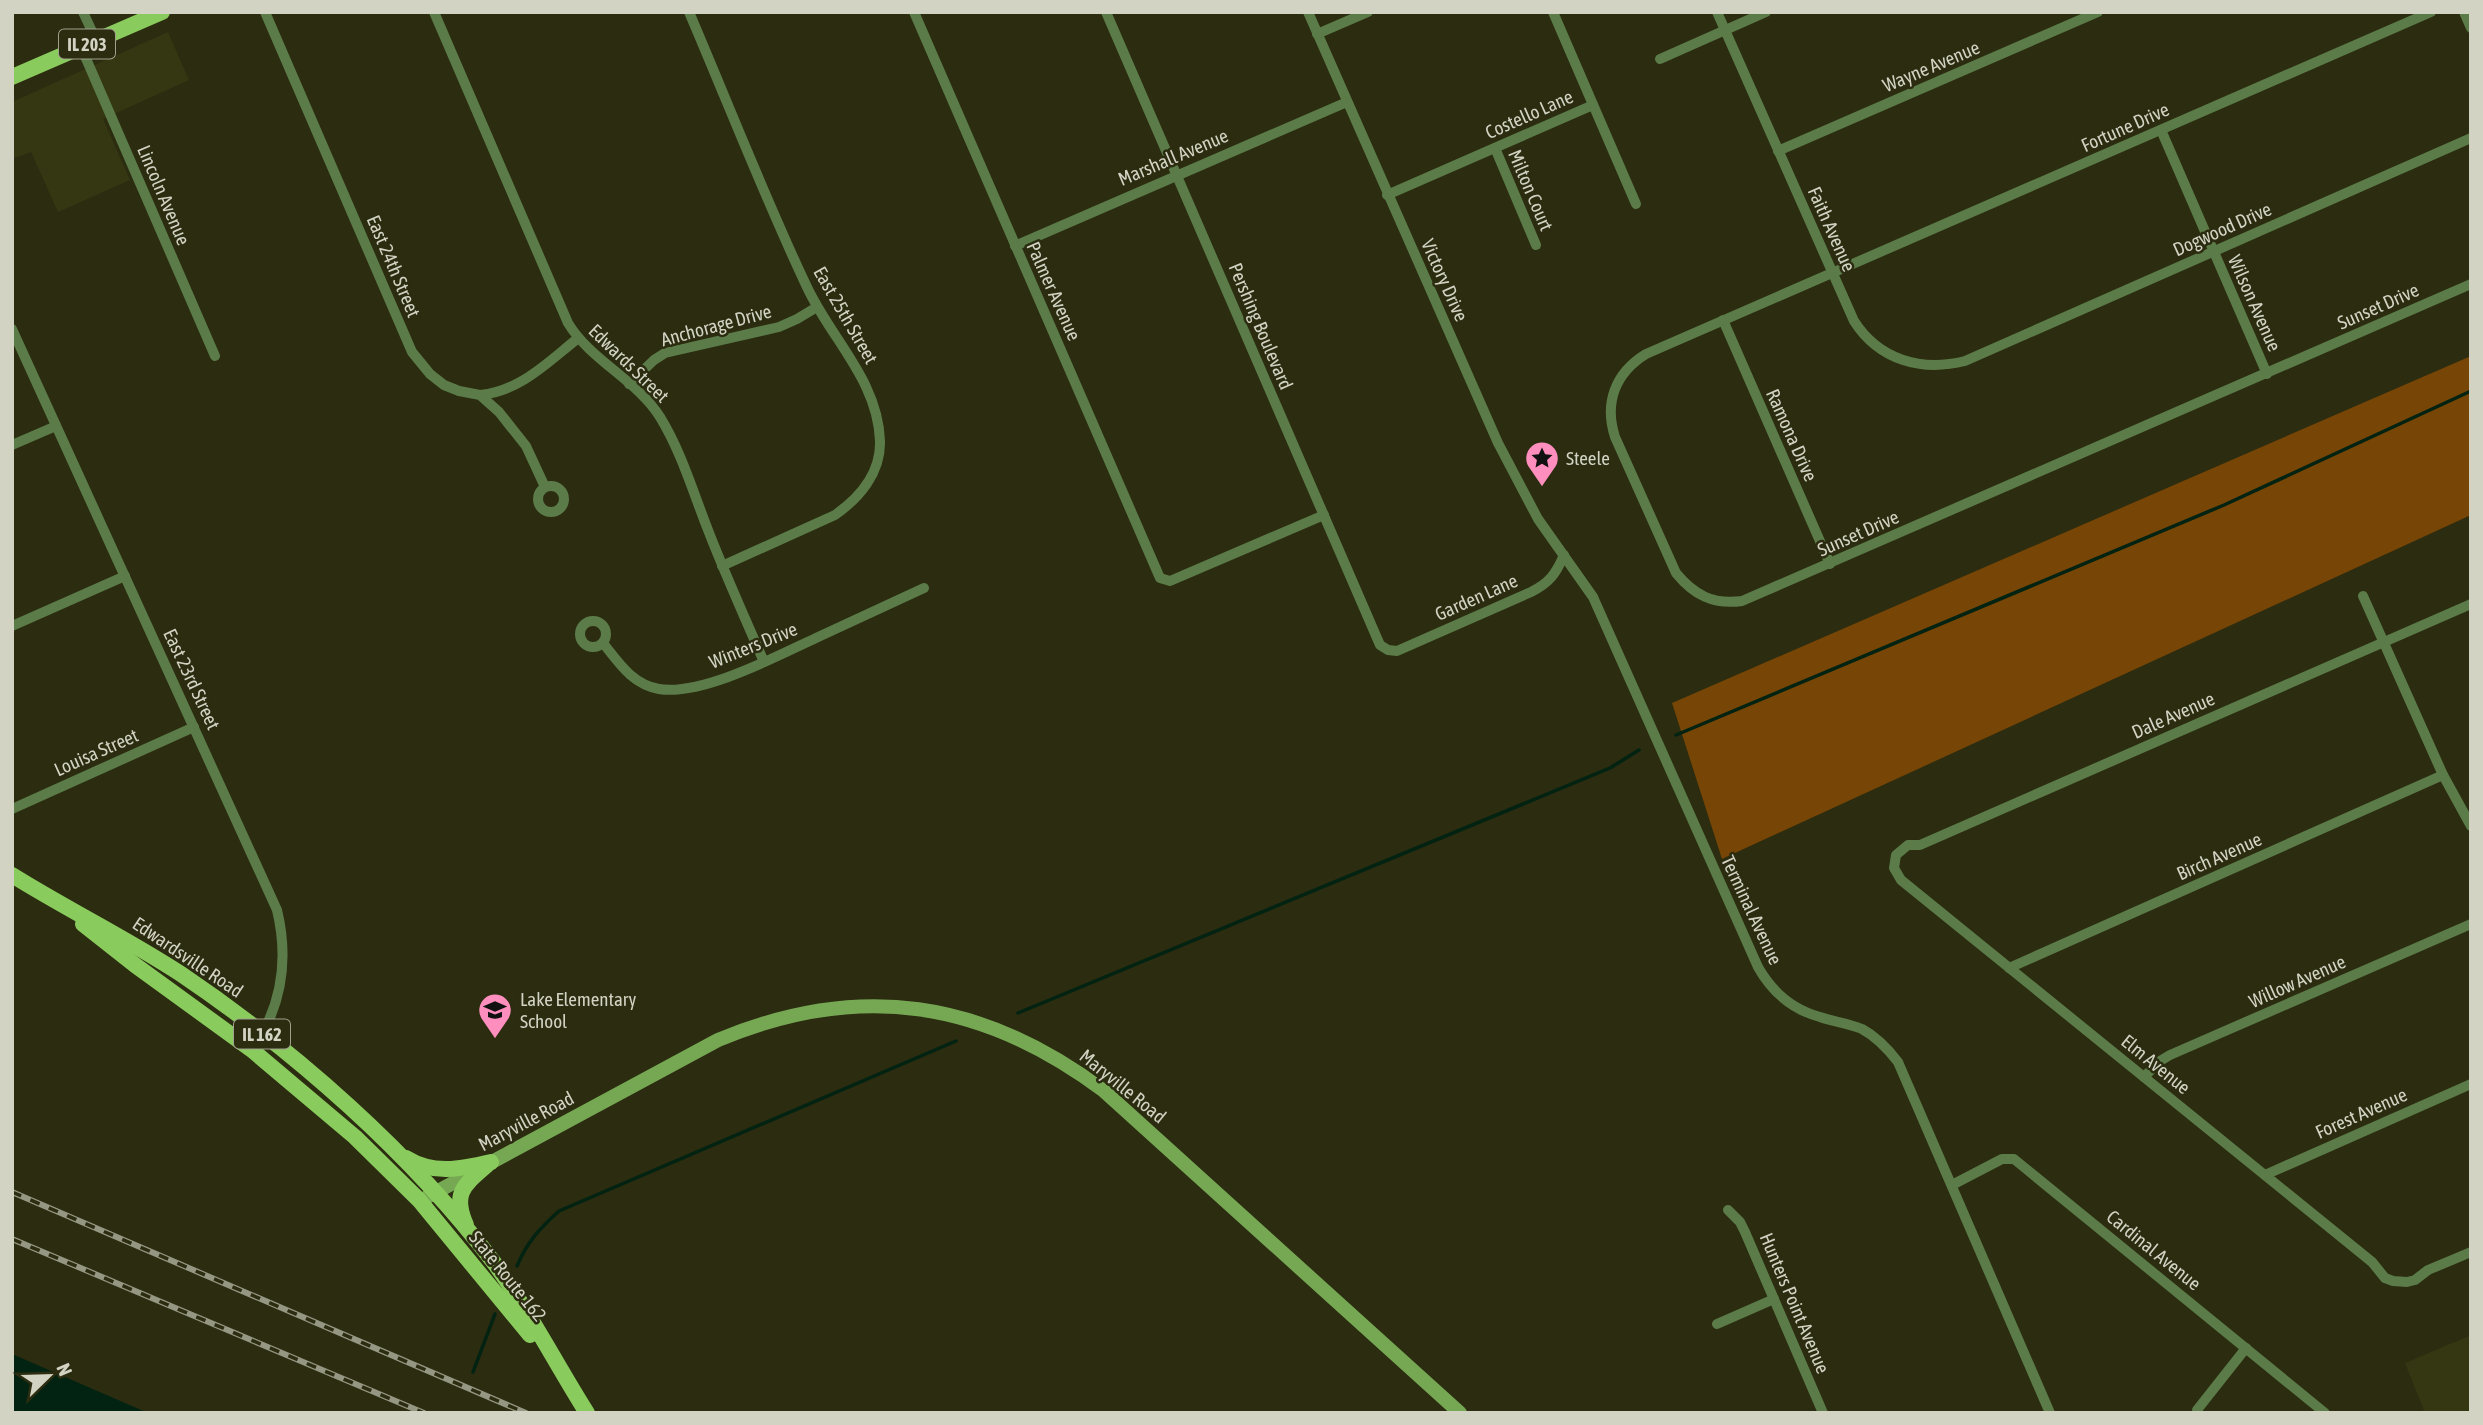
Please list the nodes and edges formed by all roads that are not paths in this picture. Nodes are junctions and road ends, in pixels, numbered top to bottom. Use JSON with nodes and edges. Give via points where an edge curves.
{"nodes":[{"id":1,"x":83,"y":12,"type":"edge"},
{"id":2,"x":162,"y":12,"type":"edge"},
{"id":3,"x":265,"y":12,"type":"edge"},
{"id":4,"x":434,"y":12,"type":"edge"},
{"id":5,"x":689,"y":12,"type":"edge"},
{"id":6,"x":914,"y":12,"type":"edge"},
{"id":7,"x":1106,"y":12,"type":"edge"},
{"id":8,"x":1308,"y":12,"type":"edge"},
{"id":9,"x":1368,"y":12,"type":"edge"},
{"id":10,"x":1553,"y":12,"type":"edge"},
{"id":11,"x":1717,"y":12,"type":"edge"},
{"id":12,"x":1766,"y":12,"type":"edge"},
{"id":13,"x":2098,"y":12,"type":"edge"},
{"id":14,"x":2431,"y":12,"type":"edge"},
{"id":15,"x":2464,"y":12,"type":"edge"},
{"id":16,"x":2471,"y":28,"type":"edge"},
{"id":17,"x":1725,"y":30,"type":"junction"},
{"id":18,"x":1317,"y":34,"type":"junction"},
{"id":19,"x":89,"y":43,"type":"junction"},
{"id":20,"x":1660,"y":59,"type":"dead end"},
{"id":21,"x":12,"y":77,"type":"edge"},
{"id":22,"x":1347,"y":102,"type":"junction"},
{"id":23,"x":1593,"y":105,"type":"junction"},
{"id":24,"x":2161,"y":130,"type":"junction"},
{"id":25,"x":2471,"y":138,"type":"edge"},
{"id":26,"x":1495,"y":148,"type":"junction"},
{"id":27,"x":1778,"y":151,"type":"junction"},
{"id":28,"x":1176,"y":175,"type":"junction"},
{"id":29,"x":1387,"y":195,"type":"junction"},
{"id":30,"x":1636,"y":204,"type":"dead end"},
{"id":31,"x":1536,"y":245,"type":"dead end"},
{"id":32,"x":1015,"y":246,"type":"junction"},
{"id":33,"x":2214,"y":251,"type":"junction"},
{"id":34,"x":1832,"y":273,"type":"junction"},
{"id":35,"x":2471,"y":284,"type":"edge"},
{"id":36,"x":817,"y":307,"type":"junction"},
{"id":37,"x":1723,"y":320,"type":"junction"},
{"id":38,"x":12,"y":329,"type":"edge"},
{"id":39,"x":578,"y":339,"type":"junction"},
{"id":40,"x":1987,"y":352,"type":"joint"},
{"id":41,"x":215,"y":356,"type":"dead end"},
{"id":42,"x":2267,"y":374,"type":"junction"},
{"id":43,"x":629,"y":384,"type":"junction"},
{"id":44,"x":480,"y":394,"type":"junction"},
{"id":45,"x":56,"y":426,"type":"junction"},
{"id":46,"x":12,"y":445,"type":"edge"},
{"id":47,"x":545,"y":487,"type":"dead end"},
{"id":48,"x":1324,"y":515,"type":"junction"},
{"id":49,"x":1563,"y":555,"type":"junction"},
{"id":50,"x":1830,"y":564,"type":"junction"},
{"id":51,"x":722,"y":566,"type":"junction"},
{"id":52,"x":125,"y":576,"type":"junction"},
{"id":53,"x":923,"y":588,"type":"dead end"},
{"id":54,"x":2363,"y":596,"type":"dead end"},
{"id":55,"x":2471,"y":604,"type":"edge"},
{"id":56,"x":12,"y":626,"type":"edge"},
{"id":57,"x":2384,"y":642,"type":"junction"},
{"id":58,"x":603,"y":643,"type":"dead end"},
{"id":59,"x":1388,"y":650,"type":"joint"},
{"id":60,"x":764,"y":662,"type":"junction"},
{"id":61,"x":194,"y":727,"type":"junction"},
{"id":62,"x":2443,"y":775,"type":"junction"},
{"id":63,"x":12,"y":809,"type":"edge"},
{"id":64,"x":2471,"y":826,"type":"edge"},
{"id":65,"x":1894,"y":861,"type":"joint"},
{"id":66,"x":12,"y":875,"type":"edge"},
{"id":67,"x":65,"y":908,"type":"junction"},
{"id":68,"x":2471,"y":924,"type":"edge"},
{"id":69,"x":2009,"y":968,"type":"junction"},
{"id":70,"x":262,"y":1034,"type":"junction"},
{"id":71,"x":252,"y":1049,"type":"junction"},
{"id":72,"x":2144,"y":1077,"type":"junction"},
{"id":73,"x":2471,"y":1084,"type":"edge"},
{"id":74,"x":394,"y":1152,"type":"junction"},
{"id":75,"x":491,"y":1162,"type":"junction"},
{"id":76,"x":2265,"y":1175,"type":"junction"},
{"id":77,"x":1952,"y":1185,"type":"junction"},
{"id":78,"x":426,"y":1197,"type":"junction"},
{"id":79,"x":1728,"y":1210,"type":"dead end"},
{"id":80,"x":469,"y":1234,"type":"junction"},
{"id":81,"x":2471,"y":1252,"type":"edge"},
{"id":82,"x":1774,"y":1299,"type":"junction"},
{"id":83,"x":1717,"y":1324,"type":"dead end"},
{"id":84,"x":2246,"y":1348,"type":"junction"},
{"id":85,"x":565,"y":1378,"type":"junction"},
{"id":86,"x":2197,"y":1410,"type":"dead end"},
{"id":87,"x":587,"y":1413,"type":"edge"},
{"id":88,"x":1460,"y":1413,"type":"edge"},
{"id":89,"x":1823,"y":1413,"type":"edge"},
{"id":90,"x":2050,"y":1413,"type":"edge"},
{"id":91,"x":2325,"y":1413,"type":"edge"}],
"edges":[{"from":1,"to":19,"type":"street","name":"Lincoln Avenue"},
{"from":2,"to":19,"type":"main road","number":"IL 203"},
{"from":3,"to":44,"type":"street","name":"East 24th Street","via":[[412,352],[444,385]]},
{"from":4,"to":39,"type":"street","name":"Edwards Street"},
{"from":5,"to":36,"type":"street","name":"East 25th Street"},
{"from":6,"to":32,"type":"street","name":"Palmer Avenue"},
{"from":7,"to":28,"type":"street","name":"Pershing Boulevard"},
{"from":8,"to":18,"type":"street","name":"Victory Drive"},
{"from":9,"to":18,"type":"street"},
{"from":10,"to":23,"type":"street","name":"Costello Lane"},
{"from":11,"to":17,"type":"street","name":"Faith Avenue"},
{"from":12,"to":17,"type":"street"},
{"from":13,"to":27,"type":"street","name":"Wayne Avenue"},
{"from":14,"to":24,"type":"street","name":"Fortune Drive"},
{"from":15,"to":16,"type":"street"},
{"from":17,"to":20,"type":"street"},
{"from":17,"to":27,"type":"street","name":"Faith Avenue"},
{"from":18,"to":22,"type":"street","name":"Victory Drive"},
{"from":19,"to":21,"type":"main road","number":"IL 203"},
{"from":19,"to":41,"type":"street","name":"Lincoln Avenue"},
{"from":22,"to":28,"type":"street","name":"Marshall Avenue"},
{"from":22,"to":29,"type":"street","name":"Victory Drive"},
{"from":23,"to":26,"type":"street","name":"Costello Lane"},
{"from":23,"to":30,"type":"street"},
{"from":24,"to":33,"type":"street","name":"Wilson Avenue"},
{"from":24,"to":34,"type":"street","name":"Fortune Drive"},
{"from":25,"to":33,"type":"street","name":"Dogwood Drive"},
{"from":26,"to":29,"type":"street","name":"Costello Lane"},
{"from":26,"to":31,"type":"street","name":"Milton Court"},
{"from":27,"to":34,"type":"street","name":"Faith Avenue"},
{"from":28,"to":32,"type":"street","name":"Marshall Avenue"},
{"from":28,"to":48,"type":"street","name":"Pershing Boulevard"},
{"from":29,"to":49,"type":"street","name":"Victory Drive","via":[[1512,471]]},
{"from":32,"to":48,"type":"street","name":"Palmer Avenue","via":[[1160,578],[1170,580]]},
{"from":33,"to":40,"type":"street","name":"Dogwood Drive"},
{"from":33,"to":42,"type":"street","name":"Wilson Avenue"},
{"from":34,"to":37,"type":"street","name":"Sunset Drive"},
{"from":34,"to":40,"type":"street","name":"Faith Avenue","via":[[1864,336],[1887,354],[1932,366]]},
{"from":35,"to":42,"type":"street","name":"Sunset Drive"},
{"from":36,"to":43,"type":"street","name":"Anchorage Drive","via":[[779,327],[665,353]]},
{"from":36,"to":51,"type":"street","name":"East 25th Street","via":[[853,361],[871,399],[880,443],[873,471],[858,496],[835,515]]},
{"from":37,"to":50,"type":"street","name":"Ramona Drive"},
{"from":37,"to":50,"type":"street","name":"Sunset Drive","via":[[1646,354],[1624,371],[1610,406],[1620,449],[1676,573],[1696,593],[1717,601],[1742,601]]},
{"from":38,"to":45,"type":"street","name":"East 23rd Street"},
{"from":39,"to":43,"type":"street","name":"Edwards Street"},
{"from":39,"to":44,"type":"street","via":[[520,384]]},
{"from":42,"to":50,"type":"street","name":"Sunset Drive"},
{"from":43,"to":51,"type":"street","name":"Edwards Street","via":[[651,405],[672,437]]},
{"from":44,"to":47,"type":"street","via":[[514,428]]},
{"from":45,"to":46,"type":"street"},
{"from":45,"to":52,"type":"street","name":"East 23rd Street"},
{"from":48,"to":59,"type":"street","name":"Pershing Boulevard","via":[[1380,645]]},
{"from":49,"to":59,"type":"street","name":"Garden Lane","via":[[1558,571],[1541,587],[1397,651]]},
{"from":49,"to":77,"type":"street","name":"Terminal Avenue","via":[[1602,614],[1764,977],[1792,1005],[1864,1030],[1887,1048],[1905,1075]]},
{"from":51,"to":60,"type":"street","name":"Edwards Street"},
{"from":52,"to":56,"type":"street"},
{"from":52,"to":61,"type":"street","name":"East 23rd Street"},
{"from":53,"to":60,"type":"street","name":"Winters Drive"},
{"from":54,"to":57,"type":"street"},
{"from":55,"to":57,"type":"street","name":"Dale Avenue"},
{"from":57,"to":62,"type":"street"},
{"from":57,"to":65,"type":"street","name":"Dale Avenue","via":[[1920,845],[1908,845]]},
{"from":58,"to":60,"type":"street","name":"Winters Drive","via":[[626,672],[661,689],[704,684]]},
{"from":61,"to":63,"type":"street","name":"Louisa Street"},
{"from":61,"to":70,"type":"street","name":"East 23rd Street","via":[[280,920],[284,946],[280,987]]},
{"from":62,"to":64,"type":"street"},
{"from":62,"to":69,"type":"street","name":"Birch Avenue"},
{"from":65,"to":69,"type":"street","name":"Elm Avenue","via":[[1901,880]]},
{"from":66,"to":67,"type":"main road","name":"Edwardsville Road","number":"IL 162"},
{"from":67,"to":70,"type":"main road","name":"Edwardsville Road","number":"IL 162","via":[[130,941]]},
{"from":67,"to":71,"type":"main road","name":"Edwardsville Road","number":"IL 162","via":[[125,958]]},
{"from":68,"to":72,"type":"street","name":"Willow Avenue","via":[[2170,1055]]},
{"from":69,"to":72,"type":"street","name":"Elm Avenue"},
{"from":70,"to":71,"type":"street","name":"East 23rd Street"},
{"from":70,"to":74,"type":"main road","name":"Edwardsville Road","number":"IL 162","via":[[337,1096]]},
{"from":71,"to":78,"type":"main road","name":"Edwardsville Road","number":"IL 162"},
{"from":72,"to":76,"type":"street","name":"Elm Avenue"},
{"from":73,"to":76,"type":"street","name":"Forest Avenue"},
{"from":74,"to":75,"type":"main road","via":[[435,1170]]},
{"from":74,"to":78,"type":"main road","name":"Edwardsville Road","number":"IL 162"},
{"from":75,"to":78,"type":"main road","name":"Maryville Road"},
{"from":75,"to":80,"type":"main road","via":[[463,1186],[459,1200]]},
{"from":75,"to":88,"type":"main road","name":"Maryville Road","via":[[718,1040],[775,1019],[856,1006],[956,1016],[1048,1053],[1104,1091]]},
{"from":76,"to":81,"type":"street","name":"Elm Avenue","via":[[2393,1281],[2415,1280],[2427,1270]]},
{"from":77,"to":84,"type":"street","name":"Cardinal Avenue","via":[[2002,1160],[2014,1159]]},
{"from":77,"to":90,"type":"street","name":"Terminal Avenue"},
{"from":78,"to":80,"type":"main road","name":"State Route 162","number":"IL 162"},
{"from":78,"to":85,"type":"main road","name":"State Route 162","number":"IL 162"},
{"from":79,"to":82,"type":"street","name":"Hunters Point Avenue","via":[[1740,1222]]},
{"from":80,"to":85,"type":"main road","name":"State Route 162","number":"IL 162","via":[[516,1295]]},
{"from":82,"to":83,"type":"street"},
{"from":82,"to":89,"type":"street","name":"Hunters Point Avenue"},
{"from":84,"to":86,"type":"street"},
{"from":84,"to":91,"type":"street","name":"Cardinal Avenue"},
{"from":85,"to":87,"type":"main road","name":"State Route 162","number":"IL 162"}]}
